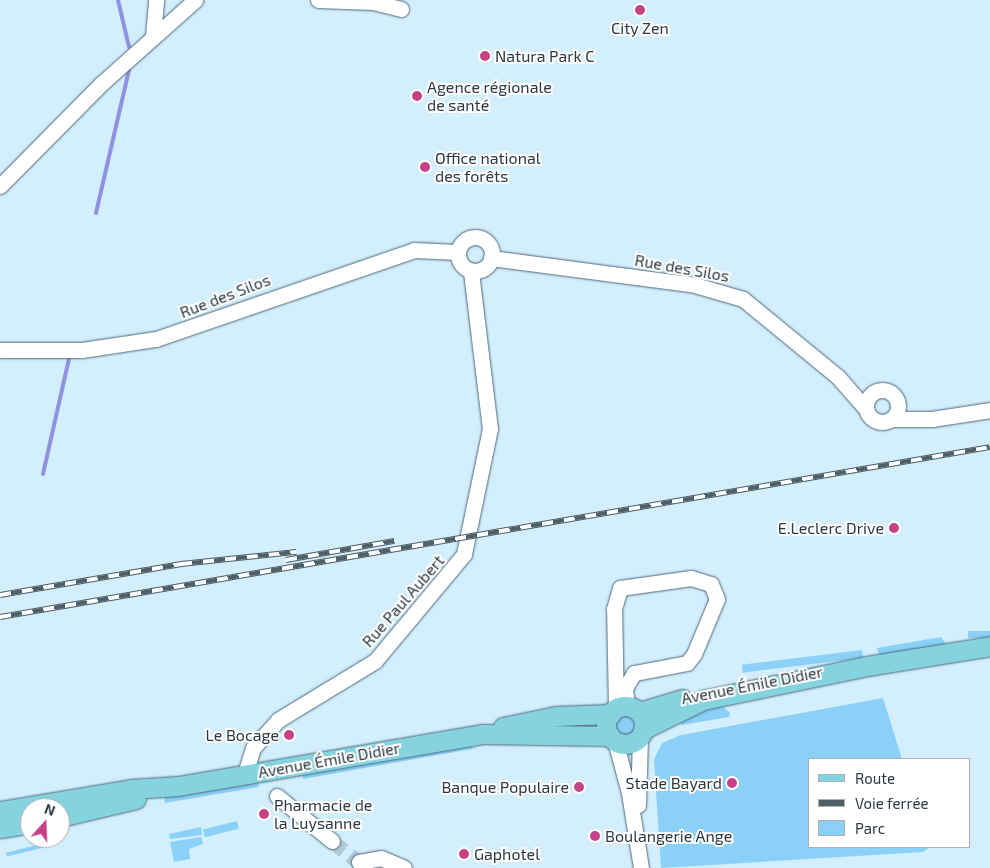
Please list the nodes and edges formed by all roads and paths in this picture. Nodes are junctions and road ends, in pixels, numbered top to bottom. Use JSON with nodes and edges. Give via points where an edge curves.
{"nodes":[{"id":1,"x":156,"y":0,"type":"edge"},
{"id":2,"x":195,"y":0,"type":"edge"},
{"id":3,"x":318,"y":0,"type":"edge"},
{"id":4,"x":402,"y":9,"type":"dead end"},
{"id":5,"x":154,"y":36,"type":"junction"},
{"id":6,"x":0,"y":186,"type":"edge"},
{"id":7,"x":458,"y":252,"type":"junction"},
{"id":8,"x":491,"y":258,"type":"junction"},
{"id":9,"x":471,"y":271,"type":"junction"},
{"id":10,"x":0,"y":350,"type":"edge"},
{"id":11,"x":838,"y":377,"type":"junction"},
{"id":12,"x":875,"y":391,"type":"junction"},
{"id":13,"x":866,"y":408,"type":"junction"},
{"id":14,"x":990,"y":410,"type":"edge"},
{"id":15,"x":896,"y":412,"type":"junction"},
{"id":16,"x":990,"y":646,"type":"edge"},
{"id":17,"x":629,"y":718,"type":"junction"},
{"id":18,"x":481,"y":734,"type":"junction"},
{"id":19,"x":612,"y":738,"type":"junction"},
{"id":20,"x":245,"y":774,"type":"junction"},
{"id":21,"x":178,"y":786,"type":"junction"},
{"id":22,"x":277,"y":796,"type":"dead end"},
{"id":23,"x":0,"y":812,"type":"edge"},
{"id":24,"x":70,"y":815,"type":"edge"},
{"id":25,"x":20,"y":824,"type":"edge"},
{"id":26,"x":0,"y":828,"type":"edge"},
{"id":27,"x":332,"y":841,"type":"tunnel mouth"},
{"id":28,"x":641,"y":866,"type":"edge"},
{"id":29,"x":365,"y":868,"type":"edge"},
{"id":30,"x":404,"y":868,"type":"edge"}],
"edges":[{"from":1,"to":5,"type":"street"},
{"from":2,"to":5,"type":"street"},
{"from":3,"to":4,"type":"street","via":[[373,2]]},
{"from":5,"to":6,"type":"street","via":[[102,83]]},
{"from":7,"to":8,"type":"street","via":[[465,240],[478,238],[489,245]]},
{"from":7,"to":9,"type":"street","via":[[460,264]]},
{"from":7,"to":10,"type":"street","name":"Rue des Silos","via":[[414,250],[285,292],[192,328],[123,346]]},
{"from":8,"to":9,"type":"street","via":[[486,267]]},
{"from":8,"to":11,"type":"street","name":"Rue des Silos","via":[[720,289],[743,298],[765,314]]},
{"from":9,"to":20,"type":"street","name":"Rue Paul Aubert","via":[[490,429],[464,554],[375,661],[278,720],[253,748]]},
{"from":11,"to":12,"type":"street","name":"Rue des Silos"},
{"from":11,"to":13,"type":"street","name":"Rue des Silos"},
{"from":12,"to":13,"type":"street","via":[[866,402]]},
{"from":12,"to":15,"type":"street","via":[[890,392]]},
{"from":13,"to":15,"type":"street","via":[[875,421]]},
{"from":14,"to":15,"type":"street","via":[[932,420]]},
{"from":16,"to":17,"type":"main road","name":"Avenue Émile Didier","via":[[867,666]]},
{"from":17,"to":17,"type":"street","via":[[625,688],[634,673],[687,662],[694,654],[717,599],[711,584],[691,578],[620,588],[614,609],[618,701]]},
{"from":17,"to":18,"type":"main road","name":"Avenue Émile Didier","via":[[556,716]]},
{"from":17,"to":19,"type":"main road","via":[[607,724]]},
{"from":17,"to":19,"type":"main road","name":"Avenue Émile Didier","via":[[628,744]]},
{"from":17,"to":28,"type":"street","via":[[637,777]]},
{"from":18,"to":19,"type":"main road","name":"Avenue Émile Didier"},
{"from":18,"to":20,"type":"main road","name":"Avenue Émile Didier"},
{"from":19,"to":28,"type":"street","via":[[628,793]]},
{"from":20,"to":21,"type":"main road","name":"Avenue Émile Didier"},
{"from":21,"to":23,"type":"main road","name":"Avenue Émile Didier","via":[[131,789]]},
{"from":21,"to":24,"type":"main road","name":"Avenue Émile Didier"},
{"from":22,"to":27,"type":"street"},
{"from":25,"to":26,"type":"main road"},
{"from":29,"to":30,"type":"street","via":[[359,862],[381,858]]}]}
